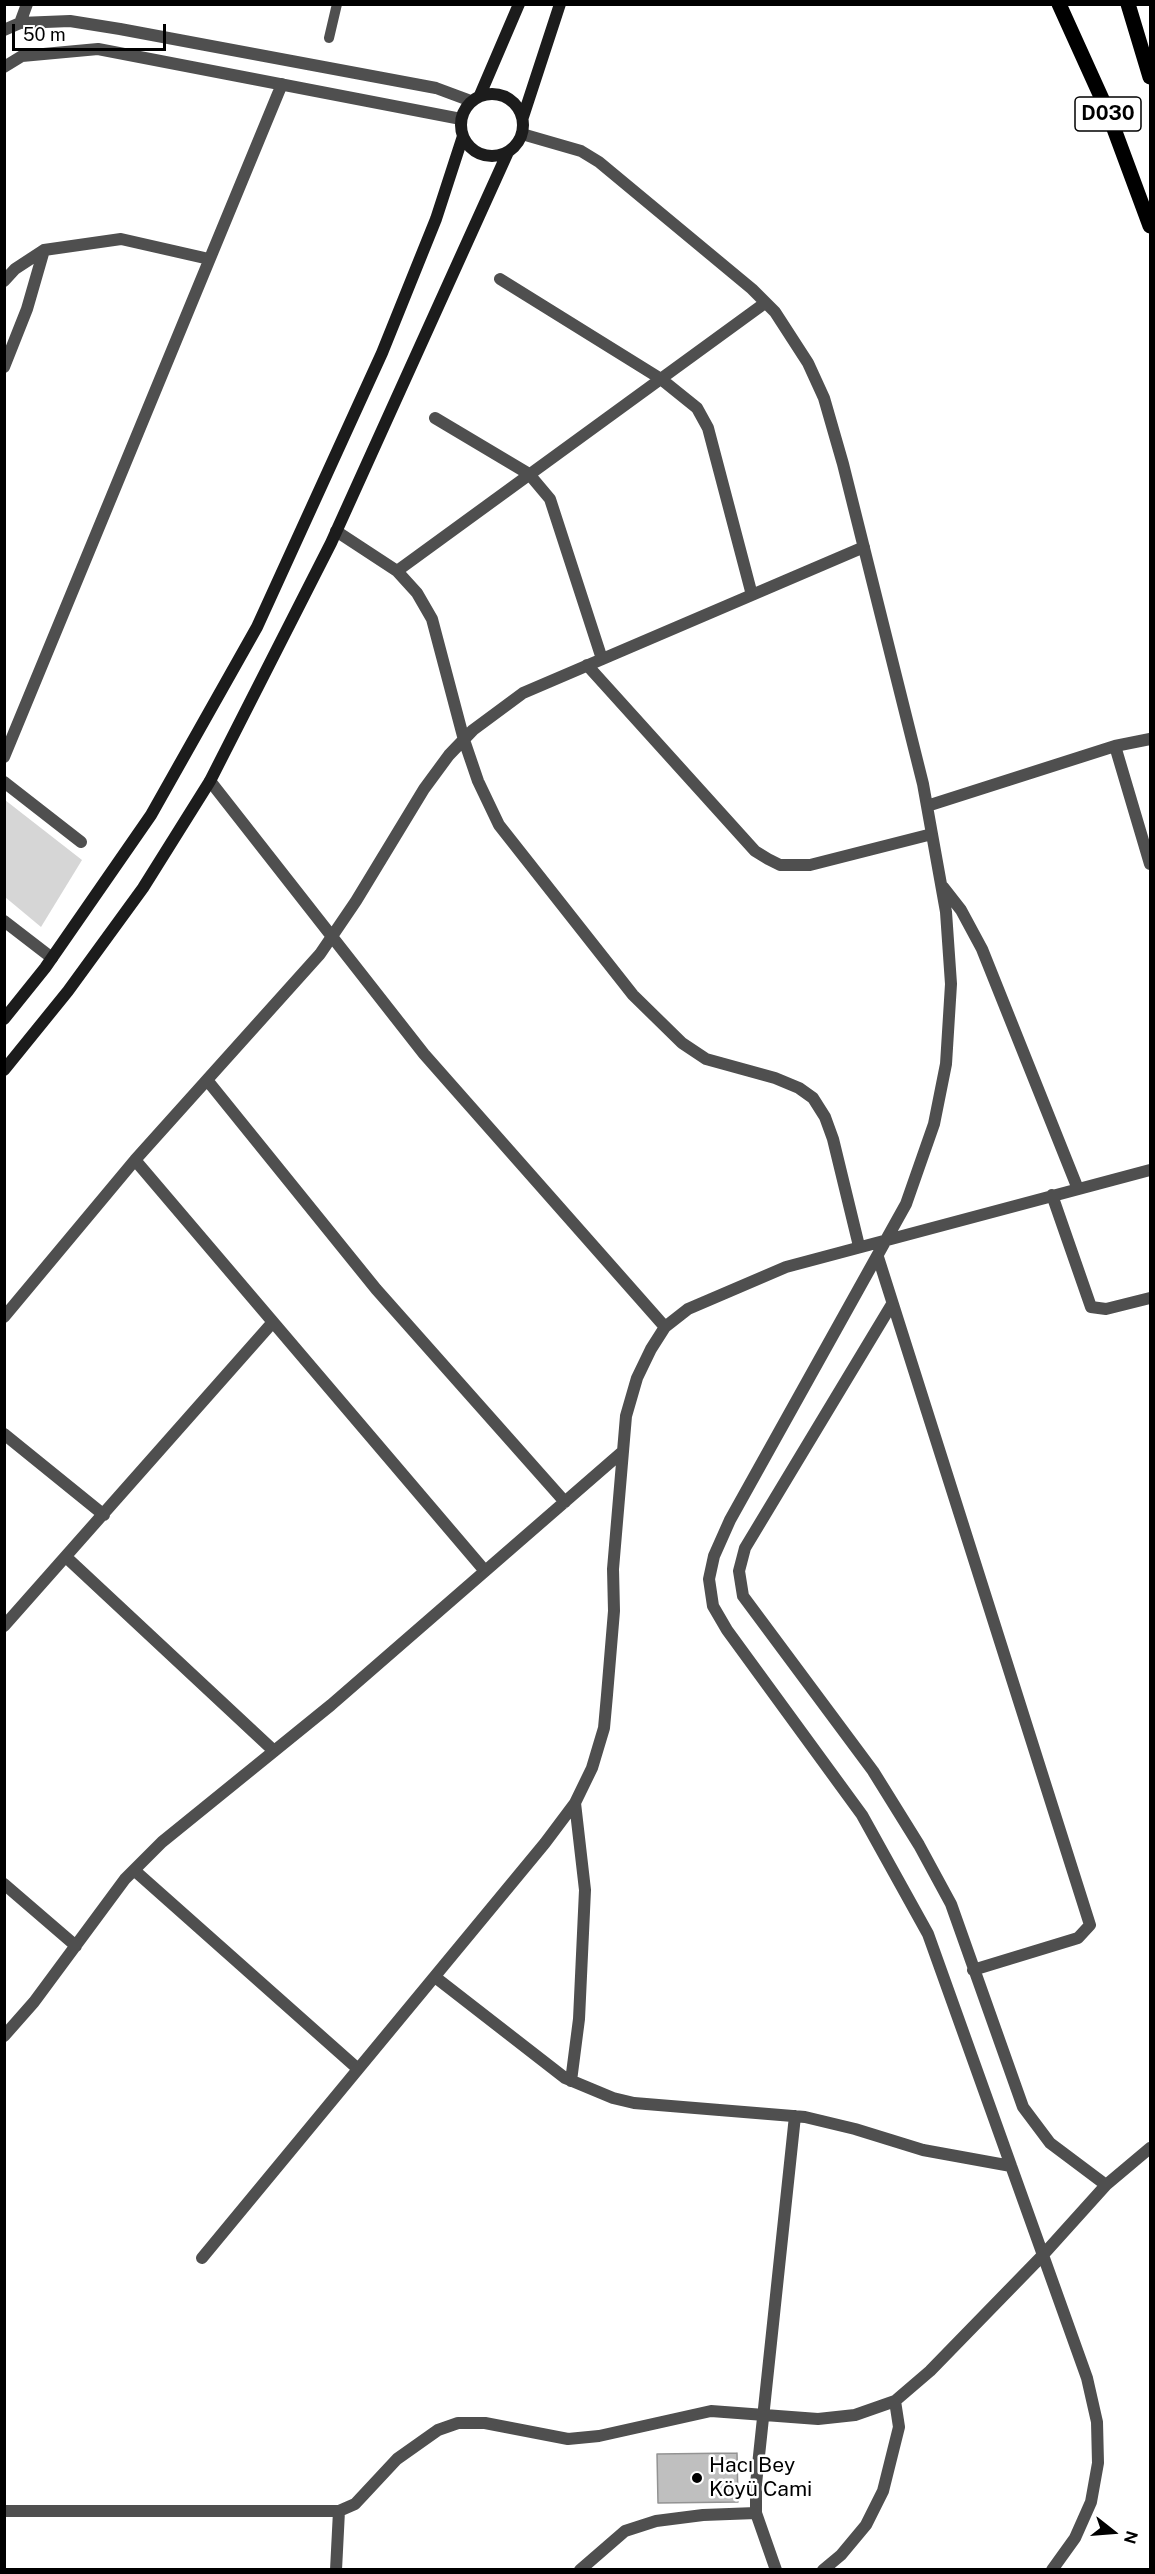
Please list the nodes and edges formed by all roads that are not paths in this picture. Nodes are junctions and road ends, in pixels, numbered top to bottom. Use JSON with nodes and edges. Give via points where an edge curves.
{"nodes":[{"id":1,"x":27,"y":4,"type":"edge"},
{"id":2,"x":337,"y":4,"type":"edge"},
{"id":3,"x":519,"y":4,"type":"edge"},
{"id":4,"x":560,"y":4,"type":"edge"},
{"id":5,"x":1059,"y":4,"type":"edge"},
{"id":6,"x":1128,"y":4,"type":"edge"},
{"id":7,"x":20,"y":23,"type":"junction"},
{"id":8,"x":4,"y":30,"type":"edge"},
{"id":9,"x":329,"y":38,"type":"dead end"},
{"id":10,"x":4,"y":67,"type":"edge"},
{"id":11,"x":1150,"y":74,"type":"edge"},
{"id":12,"x":282,"y":84,"type":"junction"},
{"id":13,"x":476,"y":98,"type":"junction"},
{"id":14,"x":523,"y":117,"type":"junction"},
{"id":15,"x":461,"y":119,"type":"junction"},
{"id":16,"x":522,"y":134,"type":"junction"},
{"id":17,"x":463,"y":136,"type":"junction"},
{"id":18,"x":508,"y":152,"type":"junction"},
{"id":19,"x":1150,"y":226,"type":"edge"},
{"id":20,"x":44,"y":250,"type":"junction"},
{"id":21,"x":209,"y":259,"type":"junction"},
{"id":22,"x":500,"y":279,"type":"dead end"},
{"id":23,"x":4,"y":281,"type":"edge"},
{"id":24,"x":765,"y":303,"type":"junction"},
{"id":25,"x":4,"y":367,"type":"edge"},
{"id":26,"x":661,"y":379,"type":"junction"},
{"id":27,"x":435,"y":418,"type":"dead end"},
{"id":28,"x":529,"y":474,"type":"junction"},
{"id":29,"x":336,"y":531,"type":"junction"},
{"id":30,"x":864,"y":547,"type":"junction"},
{"id":31,"x":397,"y":571,"type":"junction"},
{"id":32,"x":752,"y":594,"type":"junction"},
{"id":33,"x":602,"y":659,"type":"junction"},
{"id":34,"x":587,"y":665,"type":"junction"},
{"id":35,"x":1150,"y":739,"type":"edge"},
{"id":36,"x":464,"y":740,"type":"junction"},
{"id":37,"x":1114,"y":746,"type":"junction"},
{"id":38,"x":4,"y":757,"type":"edge"},
{"id":39,"x":210,"y":781,"type":"junction"},
{"id":40,"x":4,"y":782,"type":"edge"},
{"id":41,"x":927,"y":806,"type":"junction"},
{"id":42,"x":932,"y":834,"type":"junction"},
{"id":43,"x":81,"y":842,"type":"dead end"},
{"id":44,"x":1150,"y":864,"type":"edge"},
{"id":45,"x":941,"y":885,"type":"junction"},
{"id":46,"x":4,"y":921,"type":"edge"},
{"id":47,"x":332,"y":936,"type":"junction"},
{"id":48,"x":52,"y":958,"type":"junction"},
{"id":49,"x":4,"y":1019,"type":"edge"},
{"id":50,"x":4,"y":1070,"type":"edge"},
{"id":51,"x":207,"y":1080,"type":"junction"},
{"id":52,"x":135,"y":1160,"type":"junction"},
{"id":53,"x":1150,"y":1170,"type":"edge"},
{"id":54,"x":1078,"y":1189,"type":"junction"},
{"id":55,"x":1052,"y":1195,"type":"junction"},
{"id":56,"x":888,"y":1238,"type":"junction"},
{"id":57,"x":859,"y":1246,"type":"junction"},
{"id":58,"x":878,"y":1257,"type":"junction"},
{"id":59,"x":1150,"y":1298,"type":"edge"},
{"id":60,"x":892,"y":1304,"type":"junction"},
{"id":61,"x":4,"y":1317,"type":"edge"},
{"id":62,"x":273,"y":1322,"type":"junction"},
{"id":63,"x":665,"y":1328,"type":"junction"},
{"id":64,"x":4,"y":1434,"type":"edge"},
{"id":65,"x":621,"y":1453,"type":"junction"},
{"id":66,"x":565,"y":1502,"type":"junction"},
{"id":67,"x":104,"y":1515,"type":"junction"},
{"id":68,"x":66,"y":1557,"type":"junction"},
{"id":69,"x":485,"y":1571,"type":"junction"},
{"id":70,"x":4,"y":1626,"type":"edge"},
{"id":71,"x":274,"y":1751,"type":"junction"},
{"id":72,"x":575,"y":1803,"type":"junction"},
{"id":73,"x":134,"y":1870,"type":"junction"},
{"id":74,"x":4,"y":1884,"type":"edge"},
{"id":75,"x":76,"y":1946,"type":"junction"},
{"id":76,"x":973,"y":1970,"type":"junction"},
{"id":77,"x":435,"y":1977,"type":"junction"},
{"id":78,"x":4,"y":2036,"type":"edge"},
{"id":79,"x":358,"y":2069,"type":"junction"},
{"id":80,"x":571,"y":2081,"type":"junction"},
{"id":81,"x":795,"y":2116,"type":"junction"},
{"id":82,"x":1150,"y":2148,"type":"edge"},
{"id":83,"x":1011,"y":2166,"type":"junction"},
{"id":84,"x":1106,"y":2185,"type":"junction"},
{"id":85,"x":1042,"y":2256,"type":"junction"},
{"id":86,"x":202,"y":2258,"type":"dead end"},
{"id":87,"x":895,"y":2401,"type":"junction"},
{"id":88,"x":762,"y":2415,"type":"junction"},
{"id":89,"x":4,"y":2511,"type":"edge"},
{"id":90,"x":339,"y":2511,"type":"junction"},
{"id":91,"x":756,"y":2513,"type":"junction"},
{"id":92,"x":336,"y":2570,"type":"edge"},
{"id":93,"x":580,"y":2570,"type":"edge"},
{"id":94,"x":776,"y":2570,"type":"edge"},
{"id":95,"x":824,"y":2570,"type":"edge"},
{"id":96,"x":1052,"y":2570,"type":"edge"}],
"edges":[{"from":1,"to":7,"type":"street"},
{"from":2,"to":9,"type":"lane"},
{"from":3,"to":13,"type":"main road"},
{"from":4,"to":14,"type":"main road"},
{"from":5,"to":19,"type":"main road","number":"D030","via":[[1107,111]]},
{"from":6,"to":11,"type":"main road"},
{"from":7,"to":8,"type":"street"},
{"from":7,"to":13,"type":"street","via":[[70,21],[120,28]]},
{"from":10,"to":12,"type":"street","via":[[22,56],[98,49]]},
{"from":12,"to":15,"type":"street"},
{"from":12,"to":21,"type":"street"},
{"from":13,"to":14,"type":"main road","via":[[501,94],[518,107]]},
{"from":13,"to":15,"type":"main road"},
{"from":14,"to":16,"type":"main road"},
{"from":15,"to":17,"type":"main road"},
{"from":16,"to":18,"type":"main road"},
{"from":16,"to":24,"type":"street","via":[[581,150],[599,162]]},
{"from":17,"to":18,"type":"main road","via":[[470,148],[479,153],[499,156]]},
{"from":17,"to":48,"type":"main road","via":[[436,219],[382,352],[257,627],[151,815]]},
{"from":18,"to":29,"type":"main road"},
{"from":20,"to":21,"type":"street","via":[[121,239]]},
{"from":20,"to":23,"type":"street"},
{"from":20,"to":25,"type":"street","via":[[27,309]]},
{"from":21,"to":38,"type":"street"},
{"from":22,"to":26,"type":"street"},
{"from":24,"to":26,"type":"street"},
{"from":24,"to":30,"type":"street","via":[[808,363],[824,398]]},
{"from":26,"to":28,"type":"street"},
{"from":26,"to":32,"type":"street","via":[[697,408],[708,428]]},
{"from":27,"to":28,"type":"street"},
{"from":28,"to":31,"type":"street"},
{"from":28,"to":33,"type":"street","via":[[550,499]]},
{"from":29,"to":31,"type":"street"},
{"from":29,"to":39,"type":"main road"},
{"from":30,"to":32,"type":"street"},
{"from":30,"to":41,"type":"street"},
{"from":31,"to":36,"type":"street","via":[[417,593],[432,619]]},
{"from":32,"to":33,"type":"street"},
{"from":33,"to":34,"type":"street"},
{"from":34,"to":36,"type":"street","via":[[523,693],[495,711]]},
{"from":34,"to":42,"type":"street","via":[[756,851],[780,865],[810,865]]},
{"from":35,"to":37,"type":"street"},
{"from":36,"to":47,"type":"street","via":[[424,789]]},
{"from":36,"to":57,"type":"street","via":[[499,825],[633,995],[682,1043],[705,1059],[776,1078],[813,1098],[833,1139]]},
{"from":37,"to":41,"type":"street"},
{"from":37,"to":44,"type":"street"},
{"from":39,"to":47,"type":"street"},
{"from":39,"to":50,"type":"main road","via":[[143,888],[69,991]]},
{"from":40,"to":43,"type":"street"},
{"from":41,"to":42,"type":"street"},
{"from":42,"to":45,"type":"street"},
{"from":45,"to":54,"type":"street","via":[[961,909],[982,949]]},
{"from":45,"to":56,"type":"street","via":[[951,984],[946,1064],[934,1124],[906,1204]]},
{"from":46,"to":48,"type":"street"},
{"from":47,"to":51,"type":"street"},
{"from":47,"to":63,"type":"street","via":[[424,1054]]},
{"from":48,"to":49,"type":"main road"},
{"from":51,"to":52,"type":"street"},
{"from":51,"to":66,"type":"street","via":[[376,1289]]},
{"from":52,"to":61,"type":"street"},
{"from":52,"to":62,"type":"street"},
{"from":53,"to":54,"type":"street"},
{"from":54,"to":55,"type":"street"},
{"from":55,"to":56,"type":"street"},
{"from":55,"to":59,"type":"street","via":[[1091,1307],[1106,1309]]},
{"from":56,"to":57,"type":"street"},
{"from":56,"to":58,"type":"street"},
{"from":57,"to":63,"type":"street","via":[[786,1267],[714,1296],[688,1309]]},
{"from":58,"to":60,"type":"street"},
{"from":58,"to":83,"type":"street","via":[[729,1520],[709,1579],[713,1606],[727,1630],[862,1815],[910,1899],[928,1934]]},
{"from":60,"to":76,"type":"street","via":[[745,1548],[739,1571],[743,1596],[873,1771],[920,1845],[951,1904]]},
{"from":60,"to":76,"type":"street","via":[[1089,1925],[1078,1938]]},
{"from":62,"to":67,"type":"street"},
{"from":62,"to":69,"type":"street"},
{"from":63,"to":65,"type":"street","via":[[637,1378]]},
{"from":64,"to":67,"type":"street"},
{"from":65,"to":66,"type":"street"},
{"from":65,"to":72,"type":"street","via":[[604,1728],[592,1768]]},
{"from":66,"to":69,"type":"street"},
{"from":67,"to":68,"type":"street"},
{"from":68,"to":70,"type":"street"},
{"from":68,"to":71,"type":"street"},
{"from":69,"to":71,"type":"street"},
{"from":71,"to":73,"type":"street","via":[[162,1842]]},
{"from":72,"to":77,"type":"street"},
{"from":72,"to":80,"type":"street","via":[[585,1890],[579,2019]]},
{"from":73,"to":75,"type":"street"},
{"from":73,"to":79,"type":"street"},
{"from":74,"to":75,"type":"street"},
{"from":75,"to":78,"type":"street"},
{"from":76,"to":84,"type":"street","via":[[1023,2107],[1050,2143]]},
{"from":77,"to":79,"type":"street"},
{"from":77,"to":80,"type":"street"},
{"from":79,"to":86,"type":"street"},
{"from":80,"to":81,"type":"street","via":[[634,2103]]},
{"from":81,"to":83,"type":"street","via":[[923,2150]]},
{"from":81,"to":88,"type":"street"},
{"from":82,"to":84,"type":"street"},
{"from":83,"to":85,"type":"street"},
{"from":84,"to":85,"type":"street"},
{"from":85,"to":87,"type":"street","via":[[930,2371]]},
{"from":85,"to":96,"type":"street","via":[[1087,2378],[1097,2422],[1098,2463],[1091,2502],[1075,2538]]},
{"from":87,"to":88,"type":"street","via":[[855,2415],[818,2419]]},
{"from":87,"to":95,"type":"street","via":[[898,2427],[883,2491],[866,2525]]},
{"from":88,"to":90,"type":"street","via":[[711,2411],[599,2436],[568,2439],[485,2423],[458,2423],[438,2430],[397,2459],[355,2504]]},
{"from":88,"to":91,"type":"street"},
{"from":89,"to":90,"type":"street"},
{"from":90,"to":92,"type":"street"},
{"from":91,"to":93,"type":"street","via":[[703,2515],[626,2531]]},
{"from":91,"to":94,"type":"street"}]}
